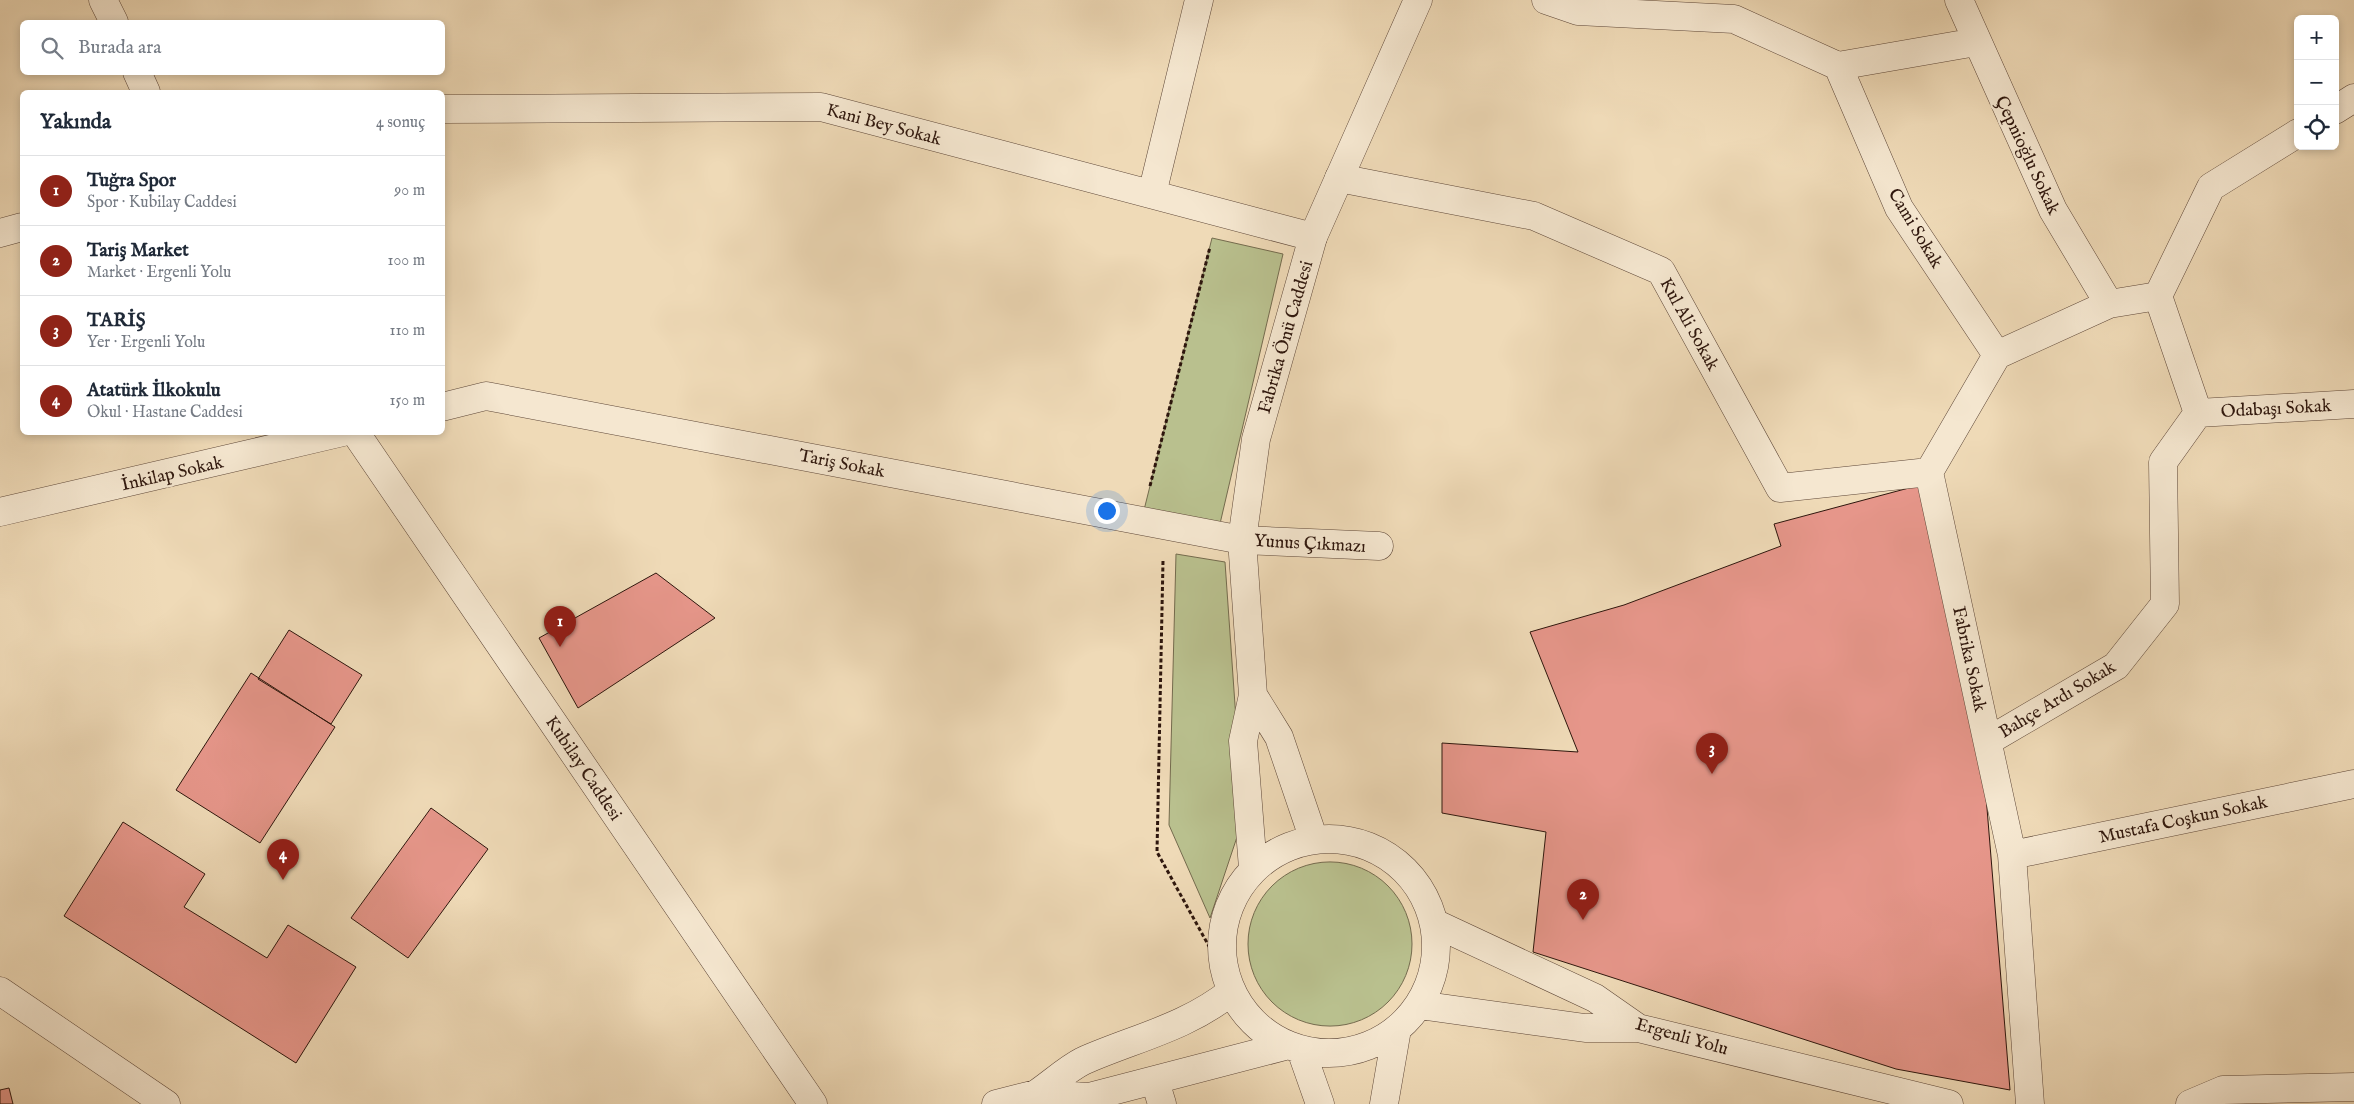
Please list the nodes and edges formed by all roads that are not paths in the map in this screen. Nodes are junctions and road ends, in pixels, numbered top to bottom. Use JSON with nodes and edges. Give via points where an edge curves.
{"nodes":[{"id":1,"x":103,"y":0,"type":"edge"},
{"id":2,"x":1199,"y":0,"type":"edge"},
{"id":3,"x":1418,"y":0,"type":"edge"},
{"id":4,"x":1546,"y":0,"type":"edge"},
{"id":5,"x":1959,"y":0,"type":"edge"},
{"id":6,"x":1734,"y":10,"type":"edge"},
{"id":7,"x":113,"y":20,"type":"edge"},
{"id":8,"x":1976,"y":42,"type":"junction"},
{"id":9,"x":1838,"y":66,"type":"junction"},
{"id":10,"x":138,"y":75,"type":"edge"},
{"id":11,"x":145,"y":90,"type":"edge"},
{"id":12,"x":2354,"y":98,"type":"edge"},
{"id":13,"x":2339,"y":107,"type":"edge"},
{"id":14,"x":445,"y":109,"type":"edge"},
{"id":15,"x":2294,"y":136,"type":"edge"},
{"id":16,"x":1339,"y":178,"type":"junction"},
{"id":17,"x":1152,"y":194,"type":"junction"},
{"id":18,"x":20,"y":228,"type":"edge"},
{"id":19,"x":0,"y":233,"type":"edge"},
{"id":20,"x":1313,"y":237,"type":"junction"},
{"id":21,"x":2158,"y":296,"type":"junction"},
{"id":22,"x":2109,"y":304,"type":"junction"},
{"id":23,"x":1997,"y":355,"type":"junction"},
{"id":24,"x":2354,"y":404,"type":"edge"},
{"id":25,"x":445,"y":406,"type":"edge"},
{"id":26,"x":2198,"y":413,"type":"junction"},
{"id":27,"x":330,"y":435,"type":"edge"},
{"id":28,"x":357,"y":435,"type":"edge"},
{"id":29,"x":1929,"y":472,"type":"junction"},
{"id":30,"x":0,"y":512,"type":"edge"},
{"id":31,"x":1242,"y":540,"type":"junction"},
{"id":32,"x":1379,"y":546,"type":"dead end"},
{"id":33,"x":1253,"y":695,"type":"junction"},
{"id":34,"x":1988,"y":741,"type":"junction"},
{"id":35,"x":2354,"y":784,"type":"edge"},
{"id":36,"x":1314,"y":840,"type":"junction"},
{"id":37,"x":2012,"y":854,"type":"junction"},
{"id":38,"x":1253,"y":868,"type":"junction"},
{"id":39,"x":1434,"y":923,"type":"junction"},
{"id":40,"x":1229,"y":984,"type":"junction"},
{"id":41,"x":0,"y":991,"type":"edge"},
{"id":42,"x":1419,"y":1005,"type":"junction"},
{"id":43,"x":1638,"y":1028,"type":"junction"},
{"id":44,"x":1397,"y":1029,"type":"junction"},
{"id":45,"x":1293,"y":1048,"type":"junction"},
{"id":46,"x":2354,"y":1087,"type":"edge"},
{"id":47,"x":1159,"y":1093,"type":"edge"},
{"id":48,"x":1036,"y":1094,"type":"junction"},
{"id":49,"x":145,"y":1096,"type":"edge"},
{"id":50,"x":166,"y":1104,"type":"edge"},
{"id":51,"x":813,"y":1104,"type":"edge"},
{"id":52,"x":996,"y":1104,"type":"edge"},
{"id":53,"x":1320,"y":1104,"type":"edge"},
{"id":54,"x":1384,"y":1104,"type":"edge"},
{"id":55,"x":1949,"y":1104,"type":"edge"},
{"id":56,"x":2030,"y":1104,"type":"edge"},
{"id":57,"x":2190,"y":1104,"type":"edge"}],
"edges":[{"from":1,"to":7,"type":"street"},
{"from":2,"to":17,"type":"street"},
{"from":3,"to":16,"type":"street","name":"Fabrika Önü Caddesi"},
{"from":4,"to":6,"type":"street","via":[[1578,11]]},
{"from":5,"to":8,"type":"street","name":"Çepnioğlu Sokak"},
{"from":6,"to":9,"type":"street"},
{"from":8,"to":9,"type":"street"},
{"from":8,"to":22,"type":"street","name":"Çepnioğlu Sokak","via":[[2053,210]]},
{"from":9,"to":23,"type":"street","name":"Cami Sokak","via":[[1900,208]]},
{"from":10,"to":11,"type":"street"},
{"from":12,"to":13,"type":"street"},
{"from":14,"to":17,"type":"street","name":"Kani Bey Sokak","via":[[820,107]]},
{"from":15,"to":21,"type":"street","via":[[2212,187]]},
{"from":16,"to":20,"type":"street","name":"Fabrika Önü Caddesi"},
{"from":16,"to":29,"type":"street","name":"Kul Ali Sokak","via":[[1534,216],[1661,271],[1780,488]]},
{"from":17,"to":20,"type":"street","name":"Kani Bey Sokak"},
{"from":18,"to":19,"type":"street"},
{"from":20,"to":31,"type":"street","name":"Fabrika Önü Caddesi","via":[[1256,439]]},
{"from":21,"to":22,"type":"street"},
{"from":21,"to":26,"type":"street"},
{"from":22,"to":23,"type":"street"},
{"from":23,"to":29,"type":"street"},
{"from":24,"to":26,"type":"street","name":"Odabaşı Sokak"},
{"from":25,"to":31,"type":"street","name":"Tariş Sokak","via":[[486,396]]},
{"from":26,"to":34,"type":"street","name":"Bahçe Ardı Sokak","via":[[2163,462],[2165,604],[2116,666]]},
{"from":27,"to":30,"type":"street","name":"İnkilap Sokak"},
{"from":28,"to":51,"type":"street","name":"Kubilay Caddesi"},
{"from":29,"to":34,"type":"street","name":"Fabrika Sokak"},
{"from":31,"to":32,"type":"street","name":"Yunus Çıkmazı"},
{"from":31,"to":33,"type":"street","name":"Fabrika Önü Caddesi"},
{"from":33,"to":36,"type":"street","name":"Fabrika Önü Caddesi","via":[[1279,737]]},
{"from":33,"to":38,"type":"street","name":"Fabrika Önü Caddesi","via":[[1243,741]]},
{"from":34,"to":37,"type":"street","name":"Fabrika Sokak"},
{"from":35,"to":37,"type":"street","name":"Mustafa Coşkun Sokak"},
{"from":36,"to":38,"type":"street","via":[[1282,849]]},
{"from":36,"to":39,"type":"street","via":[[1333,839],[1367,846],[1398,864],[1420,890]]},
{"from":37,"to":56,"type":"street","name":"Fabrika Sokak"},
{"from":38,"to":40,"type":"street","via":[[1227,911],[1221,944]]},
{"from":39,"to":42,"type":"street","via":[[1436,951],[1431,979]]},
{"from":39,"to":43,"type":"street","name":"Ergenli Yolu","via":[[1595,998]]},
{"from":40,"to":45,"type":"street","via":[[1242,1009]]},
{"from":40,"to":48,"type":"street","via":[[1213,1006],[1189,1020],[1082,1062]]},
{"from":41,"to":49,"type":"street"},
{"from":42,"to":43,"type":"street","via":[[1584,1028]]},
{"from":42,"to":44,"type":"street"},
{"from":43,"to":55,"type":"street","name":"Ergenli Yolu"},
{"from":44,"to":45,"type":"street","via":[[1369,1046],[1338,1053]]},
{"from":44,"to":54,"type":"street"},
{"from":45,"to":47,"type":"street"},
{"from":45,"to":53,"type":"street"},
{"from":46,"to":57,"type":"street","via":[[2223,1090]]},
{"from":47,"to":48,"type":"street","via":[[1089,1097]]},
{"from":48,"to":52,"type":"street"},
{"from":49,"to":50,"type":"street"}]}
